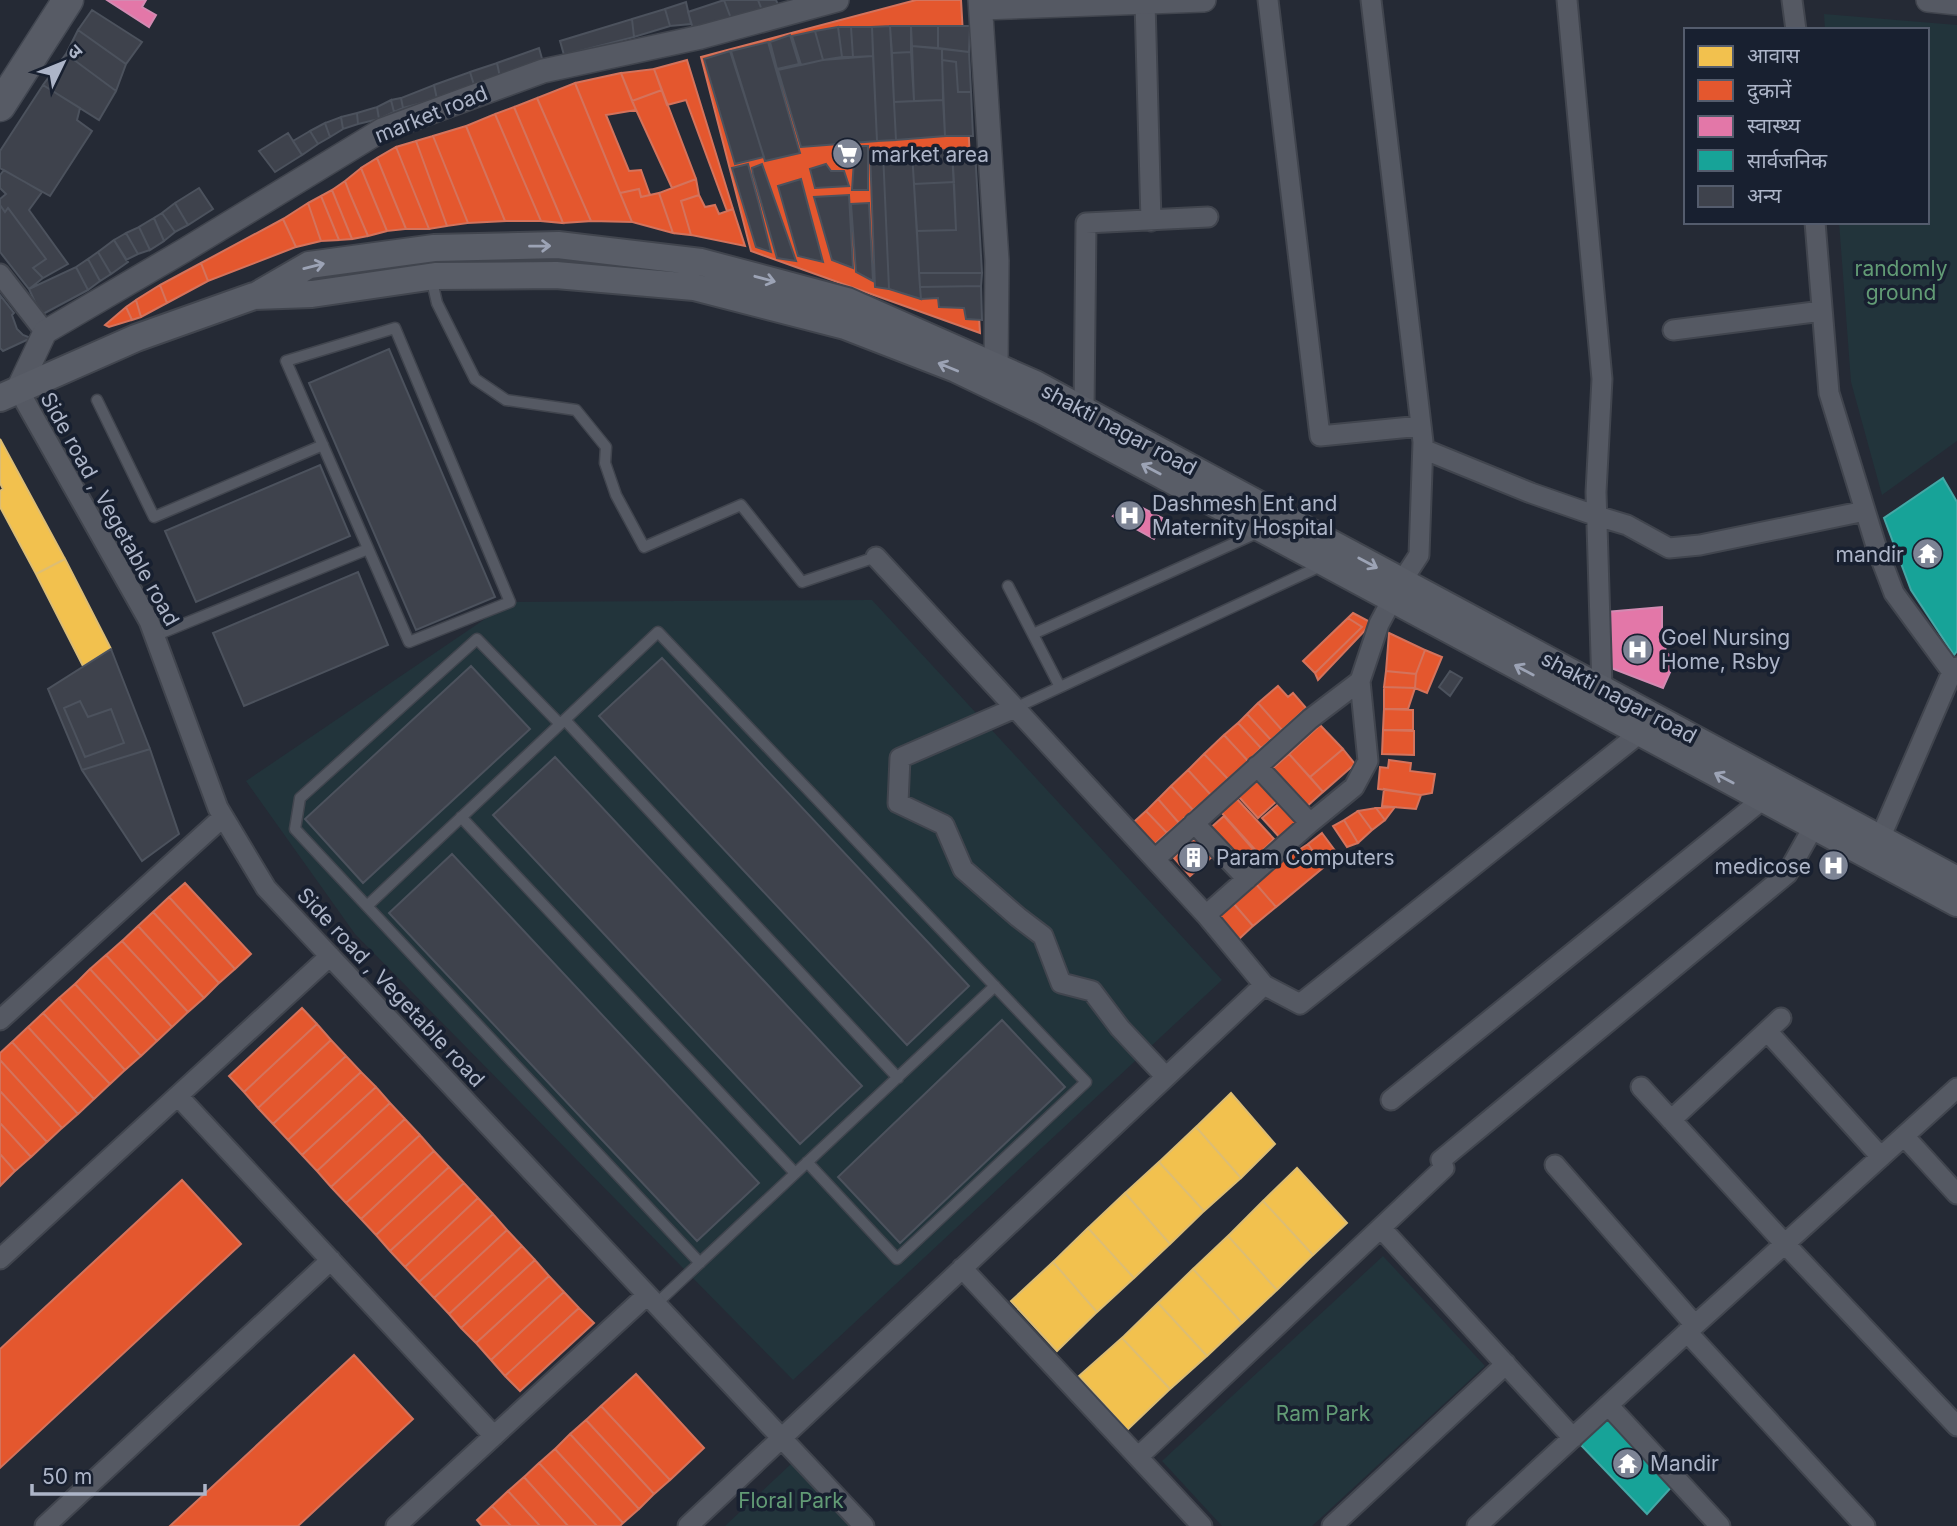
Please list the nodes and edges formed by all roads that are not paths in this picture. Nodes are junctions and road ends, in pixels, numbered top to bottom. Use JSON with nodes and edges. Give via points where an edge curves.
{"nodes":[{"id":1,"x":43,"y":0,"type":"edge"},
{"id":2,"x":68,"y":0,"type":"edge"},
{"id":3,"x":837,"y":0,"type":"edge"},
{"id":4,"x":1203,"y":0,"type":"edge"},
{"id":5,"x":1268,"y":0,"type":"edge"},
{"id":6,"x":1371,"y":0,"type":"edge"},
{"id":7,"x":1567,"y":0,"type":"edge"},
{"id":8,"x":1793,"y":0,"type":"edge"},
{"id":9,"x":1928,"y":0,"type":"edge"},
{"id":10,"x":1145,"y":2,"type":"junction"},
{"id":11,"x":1957,"y":2,"type":"edge"},
{"id":12,"x":981,"y":4,"type":"edge"},
{"id":13,"x":1796,"y":28,"type":"edge"},
{"id":14,"x":0,"y":69,"type":"edge"},
{"id":15,"x":0,"y":106,"type":"edge"},
{"id":16,"x":1208,"y":217,"type":"dead end"},
{"id":17,"x":1151,"y":221,"type":"junction"},
{"id":18,"x":1815,"y":224,"type":"edge"},
{"id":19,"x":0,"y":274,"type":"edge"},
{"id":20,"x":430,"y":276,"type":"junction"},
{"id":21,"x":254,"y":296,"type":"junction"},
{"id":22,"x":1822,"y":311,"type":"junction"},
{"id":23,"x":1673,"y":330,"type":"dead end"},
{"id":24,"x":45,"y":332,"type":"junction"},
{"id":25,"x":994,"y":377,"type":"junction"},
{"id":26,"x":6,"y":392,"type":"edge"},
{"id":27,"x":97,"y":400,"type":"dead end"},
{"id":28,"x":1084,"y":411,"type":"junction"},
{"id":29,"x":1421,"y":426,"type":"junction"},
{"id":30,"x":323,"y":445,"type":"junction"},
{"id":31,"x":1423,"y":449,"type":"junction"},
{"id":32,"x":1866,"y":511,"type":"junction"},
{"id":33,"x":1597,"y":516,"type":"junction"},
{"id":34,"x":1264,"y":530,"type":"junction"},
{"id":35,"x":368,"y":549,"type":"junction"},
{"id":36,"x":876,"y":557,"type":"joint"},
{"id":37,"x":1326,"y":564,"type":"junction"},
{"id":38,"x":1009,"y":586,"type":"dead end"},
{"id":39,"x":1397,"y":590,"type":"junction"},
{"id":40,"x":1033,"y":634,"type":"junction"},
{"id":41,"x":154,"y":636,"type":"junction"},
{"id":42,"x":1955,"y":670,"type":"edge"},
{"id":43,"x":1360,"y":681,"type":"junction"},
{"id":44,"x":1060,"y":687,"type":"junction"},
{"id":45,"x":1602,"y":688,"type":"junction"},
{"id":46,"x":1015,"y":708,"type":"junction"},
{"id":47,"x":562,"y":722,"type":"junction"},
{"id":48,"x":1640,"y":733,"type":"junction"},
{"id":49,"x":1256,"y":766,"type":"junction"},
{"id":50,"x":1763,"y":799,"type":"junction"},
{"id":51,"x":223,"y":817,"type":"junction"},
{"id":52,"x":461,"y":817,"type":"junction"},
{"id":53,"x":1194,"y":823,"type":"junction"},
{"id":54,"x":1310,"y":823,"type":"junction"},
{"id":55,"x":1814,"y":826,"type":"junction"},
{"id":56,"x":1876,"y":848,"type":"junction"},
{"id":57,"x":1155,"y":859,"type":"junction"},
{"id":58,"x":1247,"y":879,"type":"junction"},
{"id":59,"x":1957,"y":880,"type":"edge"},
{"id":60,"x":1957,"y":903,"type":"edge"},
{"id":61,"x":367,"y":906,"type":"junction"},
{"id":62,"x":1206,"y":915,"type":"junction"},
{"id":63,"x":330,"y":956,"type":"junction"},
{"id":64,"x":1264,"y":985,"type":"junction"},
{"id":65,"x":995,"y":986,"type":"junction"},
{"id":66,"x":0,"y":1020,"type":"edge"},
{"id":67,"x":1166,"y":1077,"type":"junction"},
{"id":68,"x":898,"y":1078,"type":"junction"},
{"id":69,"x":1641,"y":1087,"type":"dead end"},
{"id":70,"x":1957,"y":1088,"type":"edge"},
{"id":71,"x":178,"y":1096,"type":"junction"},
{"id":72,"x":1391,"y":1100,"type":"dead end"},
{"id":73,"x":1671,"y":1120,"type":"junction"},
{"id":74,"x":1904,"y":1136,"type":"junction"},
{"id":75,"x":1881,"y":1157,"type":"junction"},
{"id":76,"x":807,"y":1162,"type":"junction"},
{"id":77,"x":1555,"y":1165,"type":"dead end"},
{"id":78,"x":795,"y":1174,"type":"junction"},
{"id":79,"x":1957,"y":1194,"type":"edge"},
{"id":80,"x":1381,"y":1228,"type":"junction"},
{"id":81,"x":1785,"y":1244,"type":"junction"},
{"id":82,"x":0,"y":1259,"type":"edge"},
{"id":83,"x":331,"y":1260,"type":"junction"},
{"id":84,"x":700,"y":1263,"type":"junction"},
{"id":85,"x":962,"y":1268,"type":"junction"},
{"id":86,"x":652,"y":1299,"type":"junction"},
{"id":87,"x":1691,"y":1328,"type":"junction"},
{"id":88,"x":1506,"y":1364,"type":"junction"},
{"id":89,"x":1608,"y":1405,"type":"junction"},
{"id":90,"x":1957,"y":1426,"type":"edge"},
{"id":91,"x":494,"y":1436,"type":"junction"},
{"id":92,"x":782,"y":1438,"type":"junction"},
{"id":93,"x":1573,"y":1438,"type":"junction"},
{"id":94,"x":1138,"y":1457,"type":"junction"},
{"id":95,"x":45,"y":1526,"type":"edge"},
{"id":96,"x":396,"y":1526,"type":"edge"},
{"id":97,"x":688,"y":1526,"type":"edge"},
{"id":98,"x":864,"y":1526,"type":"edge"},
{"id":99,"x":1202,"y":1526,"type":"edge"},
{"id":100,"x":1332,"y":1526,"type":"edge"},
{"id":101,"x":1477,"y":1526,"type":"edge"},
{"id":102,"x":1720,"y":1526,"type":"edge"},
{"id":103,"x":1865,"y":1526,"type":"edge"}],
"edges":[{"from":1,"to":14,"type":"main road"},
{"from":2,"to":15,"type":"main road"},
{"from":3,"to":24,"type":"street","name":"market road","via":[[701,37],[543,71],[383,130]]},
{"from":4,"to":10,"type":"street"},
{"from":5,"to":29,"type":"street","via":[[1321,436]]},
{"from":6,"to":29,"type":"street"},
{"from":7,"to":33,"type":"street","via":[[1602,379]]},
{"from":8,"to":13,"type":"street"},
{"from":9,"to":11,"type":"street"},
{"from":10,"to":12,"type":"street"},
{"from":10,"to":17,"type":"street"},
{"from":12,"to":25,"type":"street","via":[[998,261]]},
{"from":16,"to":17,"type":"street"},
{"from":17,"to":28,"type":"street","via":[[1086,223]]},
{"from":18,"to":22,"type":"street"},
{"from":19,"to":24,"type":"street"},
{"from":20,"to":21,"type":"main road","via":[[312,294]]},
{"from":25,"to":20,"type":"main road","one_way":true,"via":[[956,369],[845,326],[694,287],[556,275]]},
{"from":20,"to":36,"type":"lane","via":[[437,303],[475,379],[506,400],[576,410],[606,447],[605,463],[616,495],[644,547],[741,505],[802,582]]},
{"from":21,"to":25,"type":"main road","name":"shakti nagar road","one_way":true,"via":[[309,265],[435,248],[558,245],[701,262],[847,301]]},
{"from":21,"to":26,"type":"main road"},
{"from":22,"to":23,"type":"street"},
{"from":22,"to":32,"type":"street","via":[[1829,393]]},
{"from":24,"to":26,"type":"street"},
{"from":25,"to":28,"type":"main road","name":"shakti nagar road","via":[[1035,384]]},
{"from":34,"to":25,"type":"main road","one_way":true,"via":[[1043,411]]},
{"from":26,"to":41,"type":"street","name":"Side road , Vegetable road","via":[[149,621]]},
{"from":27,"to":30,"type":"lane","via":[[154,517]]},
{"from":28,"to":39,"type":"main road","name":"shakti nagar road","one_way":true},
{"from":29,"to":31,"type":"street"},
{"from":30,"to":35,"type":"lane"},
{"from":30,"to":35,"type":"lane","via":[[286,361],[395,328],[510,602],[409,642]]},
{"from":31,"to":33,"type":"street"},
{"from":31,"to":39,"type":"street","via":[[1419,555]]},
{"from":32,"to":33,"type":"street","via":[[1669,548],[1627,525]]},
{"from":32,"to":42,"type":"street","via":[[1894,593]]},
{"from":33,"to":45,"type":"street"},
{"from":34,"to":37,"type":"main road"},
{"from":34,"to":40,"type":"lane"},
{"from":35,"to":41,"type":"lane"},
{"from":36,"to":46,"type":"street"},
{"from":37,"to":39,"type":"main road"},
{"from":37,"to":44,"type":"lane"},
{"from":38,"to":40,"type":"lane"},
{"from":39,"to":43,"type":"street"},
{"from":39,"to":45,"type":"main road","name":"shakti nagar road"},
{"from":48,"to":39,"type":"main road","one_way":true},
{"from":40,"to":44,"type":"lane"},
{"from":41,"to":51,"type":"street","name":"Side road , Vegetable road"},
{"from":42,"to":56,"type":"street"},
{"from":43,"to":49,"type":"street"},
{"from":43,"to":54,"type":"street","via":[[1368,761],[1354,787]]},
{"from":44,"to":46,"type":"lane"},
{"from":45,"to":56,"type":"main road","name":"shakti nagar road"},
{"from":46,"to":57,"type":"street"},
{"from":46,"to":67,"type":"street","via":[[900,758],[898,803],[944,825],[963,869],[1043,936],[1060,982],[1092,991]]},
{"from":47,"to":52,"type":"lane"},
{"from":47,"to":61,"type":"lane","via":[[477,639],[300,798],[295,829]]},
{"from":47,"to":65,"type":"lane","via":[[658,632]]},
{"from":47,"to":68,"type":"lane"},
{"from":50,"to":48,"type":"main road","one_way":true},
{"from":48,"to":64,"type":"street","via":[[1300,1004]]},
{"from":49,"to":53,"type":"street"},
{"from":49,"to":54,"type":"street"},
{"from":50,"to":55,"type":"main road"},
{"from":50,"to":72,"type":"street"},
{"from":51,"to":63,"type":"street","name":"Side road , Vegetable road","via":[[267,888]]},
{"from":51,"to":66,"type":"street"},
{"from":52,"to":61,"type":"lane"},
{"from":52,"to":78,"type":"lane"},
{"from":53,"to":57,"type":"street"},
{"from":53,"to":58,"type":"street"},
{"from":54,"to":58,"type":"street"},
{"from":55,"to":56,"type":"main road"},
{"from":55,"to":80,"type":"street","via":[[1787,874],[1441,1160],[1444,1168]]},
{"from":56,"to":59,"type":"main road","name":"shakti nagar road"},
{"from":56,"to":60,"type":"main road"},
{"from":57,"to":62,"type":"street"},
{"from":58,"to":62,"type":"street"},
{"from":61,"to":84,"type":"lane"},
{"from":62,"to":64,"type":"street"},
{"from":63,"to":71,"type":"street"},
{"from":63,"to":86,"type":"street","name":"Side road , Vegetable road"},
{"from":64,"to":67,"type":"street"},
{"from":65,"to":68,"type":"lane"},
{"from":65,"to":76,"type":"lane","via":[[1086,1082],[897,1259]]},
{"from":67,"to":85,"type":"street"},
{"from":68,"to":76,"type":"lane"},
{"from":69,"to":73,"type":"street"},
{"from":70,"to":74,"type":"street"},
{"from":71,"to":82,"type":"street"},
{"from":71,"to":83,"type":"street"},
{"from":73,"to":75,"type":"street","via":[[1774,1024]]},
{"from":73,"to":81,"type":"street"},
{"from":74,"to":75,"type":"street"},
{"from":74,"to":79,"type":"street"},
{"from":75,"to":81,"type":"street"},
{"from":76,"to":78,"type":"lane"},
{"from":77,"to":87,"type":"street"},
{"from":78,"to":84,"type":"lane"},
{"from":80,"to":88,"type":"street"},
{"from":80,"to":94,"type":"street"},
{"from":81,"to":87,"type":"street"},
{"from":81,"to":90,"type":"street"},
{"from":83,"to":91,"type":"street"},
{"from":83,"to":95,"type":"street"},
{"from":84,"to":86,"type":"lane"},
{"from":85,"to":92,"type":"street"},
{"from":85,"to":94,"type":"street"},
{"from":86,"to":91,"type":"street"},
{"from":86,"to":92,"type":"street","name":"Side road , Vegetable road"},
{"from":87,"to":89,"type":"street"},
{"from":87,"to":103,"type":"street"},
{"from":88,"to":93,"type":"street"},
{"from":88,"to":100,"type":"street"},
{"from":89,"to":93,"type":"street"},
{"from":89,"to":102,"type":"street"},
{"from":91,"to":96,"type":"street"},
{"from":92,"to":97,"type":"street"},
{"from":92,"to":98,"type":"street","name":"Side road , Vegetable road"},
{"from":93,"to":101,"type":"street"},
{"from":94,"to":99,"type":"street"}]}
